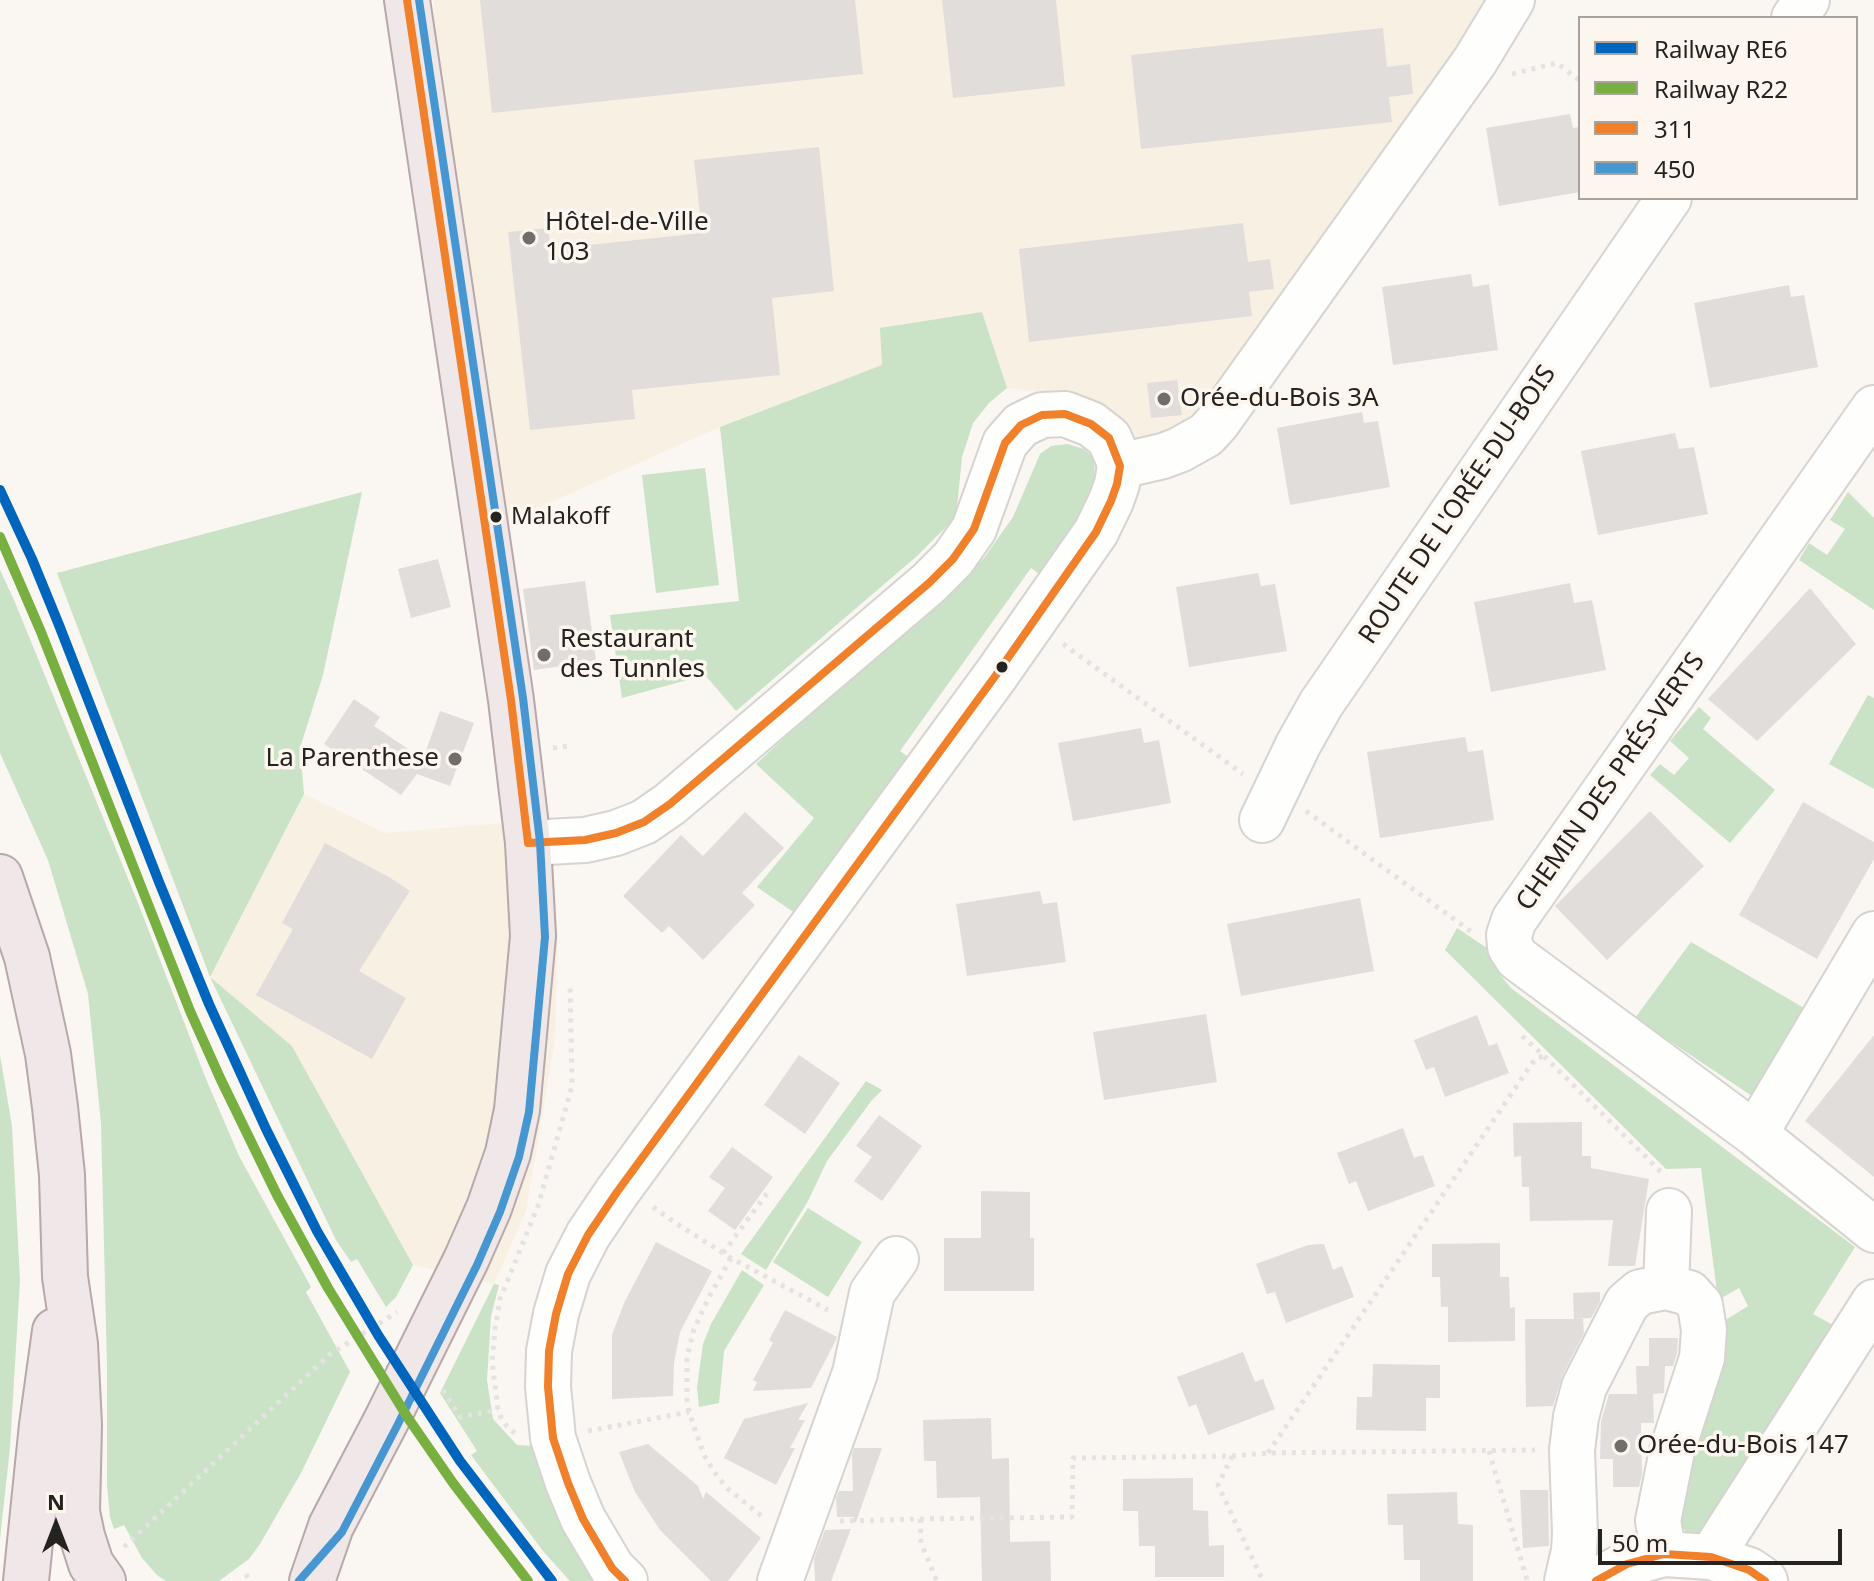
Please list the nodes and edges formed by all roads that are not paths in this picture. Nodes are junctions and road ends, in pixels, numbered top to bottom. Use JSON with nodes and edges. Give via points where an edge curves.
{"nodes":[{"id":1,"x":407,"y":0,"type":"edge"},
{"id":2,"x":1512,"y":0,"type":"edge"},
{"id":3,"x":1668,"y":200,"type":"edge"},
{"id":4,"x":1874,"y":408,"type":"edge"},
{"id":5,"x":1120,"y":466,"type":"junction"},
{"id":6,"x":1262,"y":795,"type":"road end"},
{"id":7,"x":528,"y":843,"type":"junction"},
{"id":8,"x":0,"y":877,"type":"edge"},
{"id":9,"x":1874,"y":934,"type":"edge"},
{"id":10,"x":1755,"y":1134,"type":"junction"},
{"id":11,"x":1669,"y":1211,"type":"road end"},
{"id":12,"x":1874,"y":1230,"type":"edge"},
{"id":13,"x":896,"y":1259,"type":"dead end"},
{"id":14,"x":65,"y":1277,"type":"junction"},
{"id":15,"x":1666,"y":1287,"type":"junction"},
{"id":16,"x":1874,"y":1302,"type":"edge"},
{"id":17,"x":331,"y":1526,"type":"junction"},
{"id":18,"x":1664,"y":1554,"type":"junction"},
{"id":19,"x":1711,"y":1557,"type":"junction"},
{"id":20,"x":112,"y":1566,"type":"edge"},
{"id":21,"x":265,"y":1578,"type":"edge"},
{"id":22,"x":26,"y":1581,"type":"edge"},
{"id":23,"x":312,"y":1581,"type":"edge"},
{"id":24,"x":625,"y":1581,"type":"edge"},
{"id":25,"x":780,"y":1581,"type":"edge"},
{"id":26,"x":1567,"y":1581,"type":"edge"},
{"id":27,"x":1596,"y":1581,"type":"edge"},
{"id":28,"x":1765,"y":1581,"type":"edge"}],
"edges":[{"from":1,"to":7,"type":"main road"},
{"from":2,"to":5,"type":"street","via":[[1475,61],[1217,423],[1179,450]]},
{"from":3,"to":6,"type":"street","name":"ROUTE DE L'ORÉE-DU-BOIS"},
{"from":4,"to":10,"type":"street","name":"CHEMIN DES PRÉS-VERTS","via":[[1514,920],[1509,935],[1517,958]]},
{"from":5,"to":7,"type":"street","via":[[1109,438],[1091,424],[1054,413],[1030,419],[1005,443],[974,529],[953,559],[670,804],[616,833]]},
{"from":5,"to":24,"type":"street","via":[[1096,532],[617,1192],[568,1274],[549,1351],[553,1438],[583,1519]]},
{"from":7,"to":17,"type":"main road","via":[[533,936],[517,1110],[508,1153],[466,1260]]},
{"from":8,"to":14,"type":"main road","via":[[27,957],[48,1054],[62,1175]]},
{"from":9,"to":10,"type":"street"},
{"from":10,"to":12,"type":"street","name":"CHEMIN DES PRÉS-VERTS"},
{"from":11,"to":15,"type":"street"},
{"from":13,"to":25,"type":"street","via":[[872,1293],[855,1373]]},
{"from":14,"to":20,"type":"main road","via":[[75,1344],[77,1512],[91,1564]]},
{"from":14,"to":22,"type":"main road","via":[[51,1350]]},
{"from":15,"to":18,"type":"street","via":[[1689,1293],[1700,1305],[1704,1330],[1702,1358],[1672,1451],[1658,1521]]},
{"from":15,"to":26,"type":"street","via":[[1640,1292],[1627,1303],[1584,1387],[1572,1450],[1575,1533]]},
{"from":16,"to":19,"type":"street"},
{"from":17,"to":21,"type":"main road"},
{"from":17,"to":23,"type":"main road"},
{"from":18,"to":19,"type":"street"},
{"from":18,"to":27,"type":"street","via":[[1627,1564]]},
{"from":19,"to":28,"type":"street"}]}
